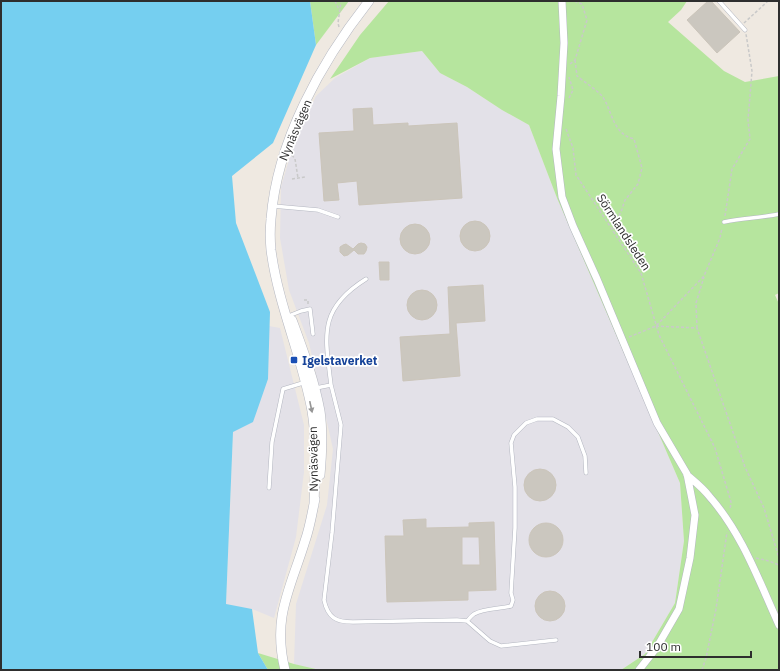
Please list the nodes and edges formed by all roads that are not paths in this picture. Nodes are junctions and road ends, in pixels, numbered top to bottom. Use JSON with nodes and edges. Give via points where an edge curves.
{"nodes":[{"id":1,"x":369,"y":1,"type":"edge"},
{"id":2,"x":562,"y":1,"type":"edge"},
{"id":3,"x":719,"y":1,"type":"edge"},
{"id":4,"x":745,"y":30,"type":"road end"},
{"id":5,"x":272,"y":205,"type":"junction"},
{"id":6,"x":779,"y":214,"type":"edge"},
{"id":7,"x":338,"y":217,"type":"dead end"},
{"id":8,"x":724,"y":222,"type":"road end"},
{"id":9,"x":366,"y":279,"type":"dead end"},
{"id":10,"x":288,"y":316,"type":"junction"},
{"id":11,"x":313,"y":334,"type":"dead end"},
{"id":12,"x":310,"y":385,"type":"junction"},
{"id":13,"x":331,"y":385,"type":"junction"},
{"id":14,"x":586,"y":473,"type":"dead end"},
{"id":15,"x":687,"y":474,"type":"junction"},
{"id":16,"x":269,"y":488,"type":"dead end"},
{"id":17,"x":468,"y":621,"type":"junction"},
{"id":18,"x":779,"y":625,"type":"edge"},
{"id":19,"x":556,"y":640,"type":"dead end"},
{"id":20,"x":285,"y":670,"type":"edge"},
{"id":21,"x":639,"y":670,"type":"edge"}],
"edges":[{"from":1,"to":5,"type":"street","name":"Nynäsvägen","via":[[322,71],[296,123],[284,152]]},
{"from":2,"to":15,"type":"street","via":[[564,43],[556,150],[562,197],[657,423]]},
{"from":3,"to":4,"type":"lane"},
{"from":5,"to":7,"type":"lane","via":[[318,210]]},
{"from":5,"to":10,"type":"street","name":"Nynäsvägen","via":[[271,248],[275,274]]},
{"from":6,"to":8,"type":"lane"},
{"from":9,"to":13,"type":"lane","via":[[339,301],[329,319],[327,347]]},
{"from":10,"to":11,"type":"lane","via":[[310,310]]},
{"from":10,"to":12,"type":"street","name":"Nynäsvägen","via":[[308,364]]},
{"from":12,"to":13,"type":"lane"},
{"from":12,"to":16,"type":"lane","via":[[284,389],[272,442]]},
{"from":12,"to":20,"type":"street","name":"Nynäsvägen","via":[[320,412],[320,475],[305,541],[282,612],[280,642]]},
{"from":13,"to":17,"type":"lane","via":[[341,425],[324,600],[326,610],[342,622],[451,619]]},
{"from":14,"to":17,"type":"lane","via":[[585,456],[578,437],[568,427],[553,419],[537,419],[526,424],[514,436],[511,443],[515,487],[513,600],[511,606],[473,614]]},
{"from":15,"to":18,"type":"street","via":[[709,495],[728,521],[748,556]]},
{"from":15,"to":21,"type":"street","via":[[695,515],[690,558],[679,609],[657,647]]},
{"from":17,"to":19,"type":"lane","via":[[490,641],[501,646]]}]}
